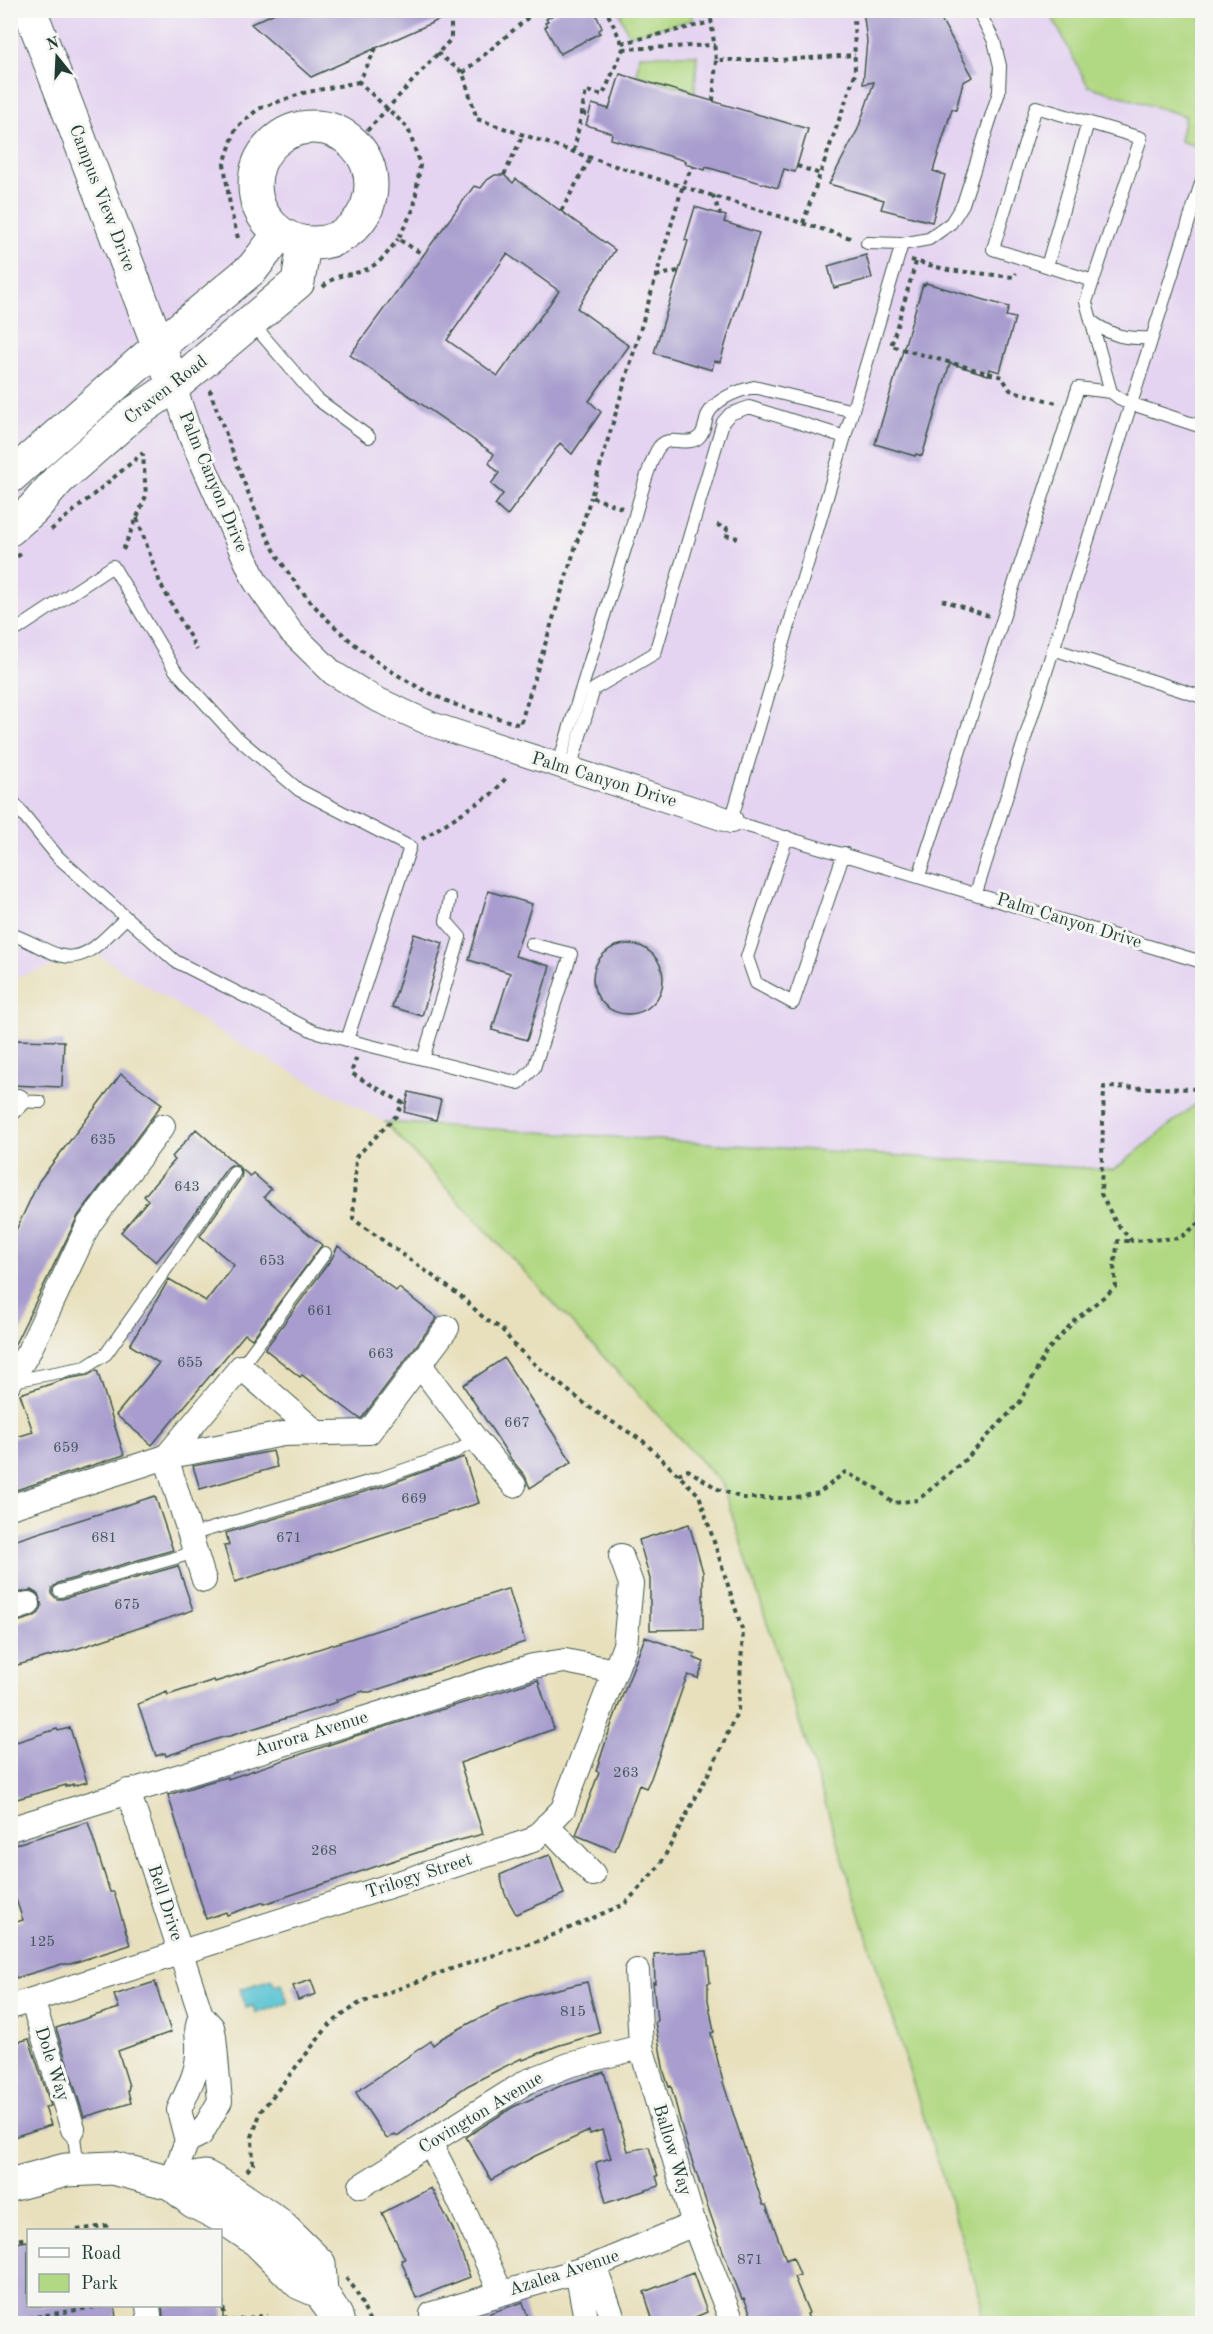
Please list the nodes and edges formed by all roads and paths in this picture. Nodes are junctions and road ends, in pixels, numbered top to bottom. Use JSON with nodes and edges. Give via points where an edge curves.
{"nodes":[{"id":1,"x":30,"y":10,"type":"edge"},
{"id":2,"x":451,"y":10,"type":"edge"},
{"id":3,"x":537,"y":10,"type":"edge"},
{"id":4,"x":606,"y":10,"type":"edge"},
{"id":5,"x":710,"y":10,"type":"edge"},
{"id":6,"x":854,"y":10,"type":"edge"},
{"id":7,"x":978,"y":10,"type":"edge"},
{"id":8,"x":712,"y":22,"type":"junction"},
{"id":9,"x":622,"y":42,"type":"junction"},
{"id":10,"x":715,"y":45,"type":"junction"},
{"id":11,"x":376,"y":48,"type":"dead end"},
{"id":12,"x":623,"y":49,"type":"junction"},
{"id":13,"x":437,"y":53,"type":"junction"},
{"id":14,"x":855,"y":55,"type":"junction"},
{"id":15,"x":716,"y":60,"type":"junction"},
{"id":16,"x":463,"y":73,"type":"junction"},
{"id":17,"x":359,"y":82,"type":"junction"},
{"id":18,"x":713,"y":102,"type":"dead end"},
{"id":19,"x":388,"y":108,"type":"junction"},
{"id":20,"x":582,"y":113,"type":"junction"},
{"id":21,"x":589,"y":115,"type":"dead end"},
{"id":22,"x":1088,"y":122,"type":"junction"},
{"id":23,"x":523,"y":135,"type":"junction"},
{"id":24,"x":355,"y":144,"type":"junction"},
{"id":25,"x":574,"y":151,"type":"junction"},
{"id":26,"x":591,"y":157,"type":"junction"},
{"id":27,"x":693,"y":166,"type":"dead end"},
{"id":28,"x":797,"y":166,"type":"dead end"},
{"id":29,"x":820,"y":174,"type":"junction"},
{"id":30,"x":504,"y":175,"type":"dead end"},
{"id":31,"x":1203,"y":180,"type":"edge"},
{"id":32,"x":683,"y":185,"type":"junction"},
{"id":33,"x":713,"y":195,"type":"junction"},
{"id":34,"x":561,"y":211,"type":"dead end"},
{"id":35,"x":720,"y":214,"type":"dead end"},
{"id":36,"x":803,"y":223,"type":"junction"},
{"id":37,"x":238,"y":238,"type":"dead end"},
{"id":38,"x":292,"y":238,"type":"junction"},
{"id":39,"x":867,"y":243,"type":"joint"},
{"id":40,"x":902,"y":244,"type":"junction"},
{"id":41,"x":424,"y":255,"type":"dead end"},
{"id":42,"x":1047,"y":266,"type":"junction"},
{"id":43,"x":678,"y":271,"type":"dead end"},
{"id":44,"x":656,"y":276,"type":"junction"},
{"id":45,"x":1026,"y":276,"type":"dead end"},
{"id":46,"x":1093,"y":281,"type":"junction"},
{"id":47,"x":1091,"y":321,"type":"junction"},
{"id":48,"x":251,"y":322,"type":"junction"},
{"id":49,"x":1152,"y":338,"type":"junction"},
{"id":50,"x":159,"y":346,"type":"junction"},
{"id":51,"x":174,"y":386,"type":"junction"},
{"id":52,"x":210,"y":392,"type":"dead end"},
{"id":53,"x":1111,"y":392,"type":"junction"},
{"id":54,"x":1131,"y":404,"type":"junction"},
{"id":55,"x":1063,"y":405,"type":"dead end"},
{"id":56,"x":853,"y":411,"type":"junction"},
{"id":57,"x":1203,"y":427,"type":"edge"},
{"id":58,"x":369,"y":437,"type":"dead end"},
{"id":59,"x":845,"y":437,"type":"junction"},
{"id":60,"x":10,"y":477,"type":"edge"},
{"id":61,"x":591,"y":497,"type":"junction"},
{"id":62,"x":631,"y":512,"type":"dead end"},
{"id":63,"x":137,"y":518,"type":"junction"},
{"id":64,"x":717,"y":525,"type":"dead end"},
{"id":65,"x":48,"y":532,"type":"dead end"},
{"id":66,"x":738,"y":538,"type":"dead end"},
{"id":67,"x":17,"y":540,"type":"edge"},
{"id":68,"x":123,"y":550,"type":"dead end"},
{"id":69,"x":10,"y":562,"type":"edge"},
{"id":70,"x":942,"y":600,"type":"dead end"},
{"id":71,"x":995,"y":618,"type":"dead end"},
{"id":72,"x":10,"y":634,"type":"edge"},
{"id":73,"x":1053,"y":649,"type":"junction"},
{"id":74,"x":197,"y":650,"type":"dead end"},
{"id":75,"x":1203,"y":697,"type":"edge"},
{"id":76,"x":564,"y":768,"type":"junction"},
{"id":77,"x":506,"y":778,"type":"dead end"},
{"id":78,"x":10,"y":798,"type":"edge"},
{"id":79,"x":731,"y":821,"type":"junction"},
{"id":80,"x":788,"y":837,"type":"junction"},
{"id":81,"x":410,"y":847,"type":"junction"},
{"id":82,"x":844,"y":853,"type":"junction"},
{"id":83,"x":919,"y":876,"type":"junction"},
{"id":84,"x":976,"y":893,"type":"junction"},
{"id":85,"x":450,"y":898,"type":"dead end"},
{"id":86,"x":126,"y":918,"type":"junction"},
{"id":87,"x":10,"y":934,"type":"edge"},
{"id":88,"x":531,"y":944,"type":"dead end"},
{"id":89,"x":1203,"y":962,"type":"edge"},
{"id":90,"x":347,"y":1040,"type":"junction"},
{"id":91,"x":361,"y":1044,"type":"junction"},
{"id":92,"x":423,"y":1059,"type":"junction"},
{"id":93,"x":1203,"y":1084,"type":"edge"},
{"id":94,"x":163,"y":1126,"type":"dead end"},
{"id":95,"x":234,"y":1173,"type":"dead end"},
{"id":96,"x":1203,"y":1221,"type":"edge"},
{"id":97,"x":1132,"y":1241,"type":"junction"},
{"id":98,"x":326,"y":1252,"type":"dead end"},
{"id":99,"x":447,"y":1328,"type":"dead end"},
{"id":100,"x":420,"y":1365,"type":"junction"},
{"id":101,"x":241,"y":1367,"type":"junction"},
{"id":102,"x":11,"y":1381,"type":"edge"},
{"id":103,"x":318,"y":1434,"type":"junction"},
{"id":104,"x":476,"y":1440,"type":"junction"},
{"id":105,"x":166,"y":1457,"type":"junction"},
{"id":106,"x":678,"y":1474,"type":"junction"},
{"id":107,"x":514,"y":1485,"type":"dead end"},
{"id":108,"x":10,"y":1508,"type":"edge"},
{"id":109,"x":193,"y":1544,"type":"junction"},
{"id":110,"x":621,"y":1556,"type":"dead end"},
{"id":111,"x":204,"y":1580,"type":"dead end"},
{"id":112,"x":60,"y":1591,"type":"dead end"},
{"id":113,"x":615,"y":1671,"type":"junction"},
{"id":114,"x":128,"y":1791,"type":"junction"},
{"id":115,"x":547,"y":1826,"type":"junction"},
{"id":116,"x":10,"y":1829,"type":"edge"},
{"id":117,"x":593,"y":1874,"type":"dead end"},
{"id":118,"x":181,"y":1952,"type":"junction"},
{"id":119,"x":637,"y":1971,"type":"dead end"},
{"id":120,"x":21,"y":2003,"type":"edge"},
{"id":121,"x":201,"y":2015,"type":"junction"},
{"id":122,"x":641,"y":2047,"type":"junction"},
{"id":123,"x":192,"y":2084,"type":"junction"},
{"id":124,"x":219,"y":2085,"type":"junction"},
{"id":125,"x":73,"y":2129,"type":"joint"},
{"id":126,"x":187,"y":2141,"type":"junction"},
{"id":127,"x":430,"y":2143,"type":"junction"},
{"id":128,"x":78,"y":2169,"type":"junction"},
{"id":129,"x":240,"y":2173,"type":"dead end"},
{"id":130,"x":171,"y":2183,"type":"junction"},
{"id":131,"x":10,"y":2185,"type":"edge"},
{"id":132,"x":361,"y":2186,"type":"dead end"},
{"id":133,"x":694,"y":2224,"type":"junction"},
{"id":134,"x":111,"y":2225,"type":"dead end"},
{"id":135,"x":83,"y":2229,"type":"edge"},
{"id":136,"x":27,"y":2238,"type":"edge"},
{"id":137,"x":10,"y":2241,"type":"edge"},
{"id":138,"x":585,"y":2268,"type":"junction"},
{"id":139,"x":501,"y":2293,"type":"junction"},
{"id":140,"x":222,"y":2301,"type":"edge"},
{"id":141,"x":95,"y":2307,"type":"edge"},
{"id":142,"x":148,"y":2307,"type":"edge"},
{"id":143,"x":267,"y":2314,"type":"dead end"},
{"id":144,"x":432,"y":2314,"type":"dead end"},
{"id":145,"x":614,"y":2319,"type":"edge"},
{"id":146,"x":10,"y":2321,"type":"edge"},
{"id":147,"x":226,"y":2322,"type":"junction"},
{"id":148,"x":587,"y":2322,"type":"edge"},
{"id":149,"x":150,"y":2324,"type":"edge"},
{"id":150,"x":213,"y":2324,"type":"edge"},
{"id":151,"x":338,"y":2324,"type":"edge"},
{"id":152,"x":733,"y":2324,"type":"edge"}],
"edges":[{"from":1,"to":50,"type":"main road","name":"Campus View Drive"},
{"from":2,"to":13,"type":"path","via":[[451,39]]},
{"from":3,"to":16,"type":"path"},
{"from":4,"to":9,"type":"path"},
{"from":5,"to":8,"type":"path"},
{"from":6,"to":14,"type":"path"},
{"from":7,"to":40,"type":"lane","via":[[994,41],[999,92],[963,204],[951,223],[929,238]]},
{"from":8,"to":9,"type":"path"},
{"from":8,"to":10,"type":"path"},
{"from":9,"to":12,"type":"path"},
{"from":10,"to":12,"type":"path"},
{"from":10,"to":15,"type":"path"},
{"from":11,"to":17,"type":"path"},
{"from":12,"to":20,"type":"path","via":[[603,95],[586,91]]},
{"from":13,"to":16,"type":"path"},
{"from":13,"to":19,"type":"path"},
{"from":14,"to":15,"type":"path"},
{"from":14,"to":29,"type":"path","via":[[855,74]]},
{"from":15,"to":18,"type":"path"},
{"from":16,"to":23,"type":"path","via":[[477,119]]},
{"from":17,"to":19,"type":"path"},
{"from":17,"to":37,"type":"path","via":[[303,93],[258,109],[236,128],[224,164]]},
{"from":19,"to":24,"type":"path"},
{"from":19,"to":41,"type":"path","via":[[408,128],[420,165],[414,208],[398,239]]},
{"from":20,"to":21,"type":"path"},
{"from":20,"to":25,"type":"path"},
{"from":22,"to":42,"type":"lane"},
{"from":22,"to":42,"type":"lane","via":[[1036,106],[993,249]]},
{"from":22,"to":46,"type":"lane","via":[[1141,138]]},
{"from":23,"to":25,"type":"path"},
{"from":23,"to":30,"type":"path"},
{"from":24,"to":38,"type":"main road","via":[[369,167],[372,190],[365,212],[351,230],[329,243]]},
{"from":24,"to":38,"type":"main road","via":[[340,133],[317,126],[294,129],[274,140],[260,158],[254,182],[256,203],[268,223]]},
{"from":25,"to":26,"type":"path"},
{"from":26,"to":32,"type":"path"},
{"from":26,"to":34,"type":"path"},
{"from":27,"to":32,"type":"path"},
{"from":28,"to":29,"type":"path"},
{"from":29,"to":36,"type":"path"},
{"from":31,"to":49,"type":"lane"},
{"from":32,"to":33,"type":"path"},
{"from":32,"to":44,"type":"path"},
{"from":33,"to":35,"type":"path"},
{"from":33,"to":36,"type":"path"},
{"from":36,"to":39,"type":"path"},
{"from":38,"to":48,"type":"main road","name":"Craven Road","via":[[298,282]]},
{"from":38,"to":50,"type":"main road","name":"Craven Road"},
{"from":39,"to":40,"type":"lane"},
{"from":40,"to":56,"type":"lane"},
{"from":42,"to":46,"type":"lane"},
{"from":43,"to":44,"type":"path"},
{"from":44,"to":61,"type":"path"},
{"from":45,"to":55,"type":"path","via":[[948,270],[916,262],[891,346],[1002,377],[1010,390]]},
{"from":46,"to":47,"type":"lane","via":[[1086,302]]},
{"from":47,"to":49,"type":"lane","via":[[1109,334]]},
{"from":47,"to":53,"type":"lane"},
{"from":48,"to":51,"type":"main road","name":"Craven Road"},
{"from":48,"to":58,"type":"lane","via":[[317,399]]},
{"from":49,"to":54,"type":"lane"},
{"from":50,"to":51,"type":"main road","name":"Campus View Drive"},
{"from":50,"to":60,"type":"main road","name":"Craven Road"},
{"from":51,"to":67,"type":"main road","name":"Craven Road","via":[[133,414],[60,478],[33,509]]},
{"from":51,"to":76,"type":"street","name":"Palm Canyon Drive","via":[[191,437],[255,581],[291,633],[333,673],[374,698],[431,724]]},
{"from":52,"to":61,"type":"path","via":[[267,537],[292,577],[328,620],[358,648],[414,685],[460,706],[520,725]]},
{"from":53,"to":54,"type":"lane"},
{"from":53,"to":83,"type":"lane","via":[[1078,388]]},
{"from":54,"to":57,"type":"lane"},
{"from":54,"to":73,"type":"lane"},
{"from":56,"to":59,"type":"lane"},
{"from":56,"to":76,"type":"lane","via":[[754,387],[721,400],[692,442],[668,441],[660,446],[630,532]]},
{"from":59,"to":76,"type":"lane","via":[[749,407],[730,414],[723,422],[655,653],[594,689]]},
{"from":59,"to":79,"type":"lane"},
{"from":61,"to":62,"type":"path"},
{"from":63,"to":65,"type":"path","via":[[146,496],[143,453]]},
{"from":63,"to":68,"type":"path"},
{"from":63,"to":74,"type":"path","via":[[160,583]]},
{"from":64,"to":66,"type":"path","via":[[727,528],[725,535]]},
{"from":67,"to":69,"type":"path"},
{"from":70,"to":71,"type":"path"},
{"from":72,"to":81,"type":"lane","via":[[113,566],[174,670],[234,735],[299,790]]},
{"from":73,"to":75,"type":"lane"},
{"from":73,"to":84,"type":"lane"},
{"from":76,"to":79,"type":"street","name":"Palm Canyon Drive"},
{"from":77,"to":81,"type":"path","via":[[494,793]]},
{"from":78,"to":86,"type":"lane","via":[[58,857]]},
{"from":79,"to":80,"type":"lane","name":"Palm Canyon Drive"},
{"from":80,"to":82,"type":"lane","name":"Palm Canyon Drive"},
{"from":80,"to":82,"type":"lane","via":[[747,957],[756,983],[794,1003]]},
{"from":81,"to":90,"type":"lane"},
{"from":82,"to":83,"type":"lane","name":"Palm Canyon Drive"},
{"from":83,"to":84,"type":"lane","name":"Palm Canyon Drive"},
{"from":84,"to":89,"type":"lane","name":"Palm Canyon Drive"},
{"from":85,"to":92,"type":"lane","via":[[446,921],[460,938]]},
{"from":86,"to":87,"type":"lane","via":[[88,953],[75,957],[59,955]]},
{"from":86,"to":90,"type":"lane","via":[[175,961],[313,1031]]},
{"from":88,"to":92,"type":"lane","via":[[571,954],[534,1068],[519,1083]]},
{"from":90,"to":91,"type":"lane"},
{"from":91,"to":92,"type":"lane"},
{"from":91,"to":106,"type":"path","via":[[351,1073],[403,1103],[396,1116],[356,1157],[354,1219],[462,1297],[486,1320],[501,1328],[539,1368],[593,1410],[643,1441]]},
{"from":93,"to":97,"type":"path","via":[[1199,1089],[1104,1087],[1101,1194],[1116,1223]]},
{"from":94,"to":102,"type":"street","via":[[89,1224],[29,1352]]},
{"from":95,"to":102,"type":"lane","via":[[106,1354],[86,1367]]},
{"from":96,"to":97,"type":"path","via":[[1180,1238]]},
{"from":97,"to":106,"type":"path","via":[[1118,1241],[1116,1287],[1075,1320],[1046,1352],[1020,1402],[966,1459],[918,1500],[893,1503],[876,1488],[845,1472],[819,1493],[792,1498],[742,1498],[718,1489],[688,1470]]},
{"from":98,"to":101,"type":"lane"},
{"from":99,"to":100,"type":"street"},
{"from":100,"to":103,"type":"street","via":[[369,1432]]},
{"from":100,"to":104,"type":"street"},
{"from":101,"to":103,"type":"street"},
{"from":101,"to":105,"type":"street"},
{"from":103,"to":105,"type":"street","via":[[283,1434]]},
{"from":104,"to":107,"type":"street"},
{"from":104,"to":109,"type":"lane","via":[[453,1453]]},
{"from":105,"to":108,"type":"street"},
{"from":105,"to":109,"type":"street"},
{"from":106,"to":129,"type":"path","via":[[699,1495],[743,1632],[738,1710],[660,1865],[625,1904],[544,1939],[358,2004],[330,2024],[261,2111],[252,2137],[253,2164],[250,2170]]},
{"from":109,"to":111,"type":"street"},
{"from":109,"to":112,"type":"lane"},
{"from":110,"to":113,"type":"street","name":"Trilogy Street","via":[[631,1584],[625,1645]]},
{"from":113,"to":114,"type":"street","name":"Aurora Avenue","via":[[566,1661],[533,1666]]},
{"from":113,"to":115,"type":"street","name":"Trilogy Street","via":[[563,1809]]},
{"from":114,"to":116,"type":"street","name":"Aurora Avenue"},
{"from":114,"to":118,"type":"street","name":"Bell Drive"},
{"from":115,"to":117,"type":"street"},
{"from":115,"to":118,"type":"street","name":"Trilogy Street","via":[[533,1840]]},
{"from":118,"to":120,"type":"street","name":"Trilogy Street"},
{"from":118,"to":121,"type":"street","name":"Bell Drive"},
{"from":119,"to":122,"type":"street","name":"Ballow Way"},
{"from":120,"to":125,"type":"street","name":"Dole Way"},
{"from":121,"to":123,"type":"street","name":"Bell Drive","via":[[196,2028],[198,2052]]},
{"from":121,"to":124,"type":"street","name":"Bell Drive","via":[[212,2027]]},
{"from":122,"to":127,"type":"street","name":"Covington Avenue","via":[[569,2065],[526,2082]]},
{"from":122,"to":133,"type":"street","name":"Ballow Way"},
{"from":123,"to":124,"type":"street"},
{"from":123,"to":126,"type":"street","name":"Bell Drive","via":[[179,2110]]},
{"from":124,"to":126,"type":"street","name":"Bell Drive","via":[[220,2101],[201,2134]]},
{"from":125,"to":128,"type":"lane"},
{"from":126,"to":130,"type":"street"},
{"from":127,"to":132,"type":"street","name":"Covington Avenue"},
{"from":127,"to":139,"type":"street"},
{"from":128,"to":130,"type":"main road","via":[[113,2168]]},
{"from":128,"to":131,"type":"main road"},
{"from":130,"to":151,"type":"main road","via":[[205,2177],[277,2223],[319,2264],[321,2292]]},
{"from":133,"to":138,"type":"street","name":"Azalea Avenue"},
{"from":133,"to":152,"type":"street","name":"Ballow Way"},
{"from":134,"to":135,"type":"path"},
{"from":136,"to":137,"type":"path"},
{"from":138,"to":139,"type":"street","name":"Azalea Avenue"},
{"from":138,"to":145,"type":"street"},
{"from":138,"to":148,"type":"street"},
{"from":139,"to":144,"type":"street","name":"Azalea Avenue"},
{"from":140,"to":147,"type":"path"},
{"from":141,"to":146,"type":"path"},
{"from":142,"to":149,"type":"street"},
{"from":143,"to":147,"type":"path"},
{"from":145,"to":148,"type":"street"},
{"from":147,"to":150,"type":"path"}]}
